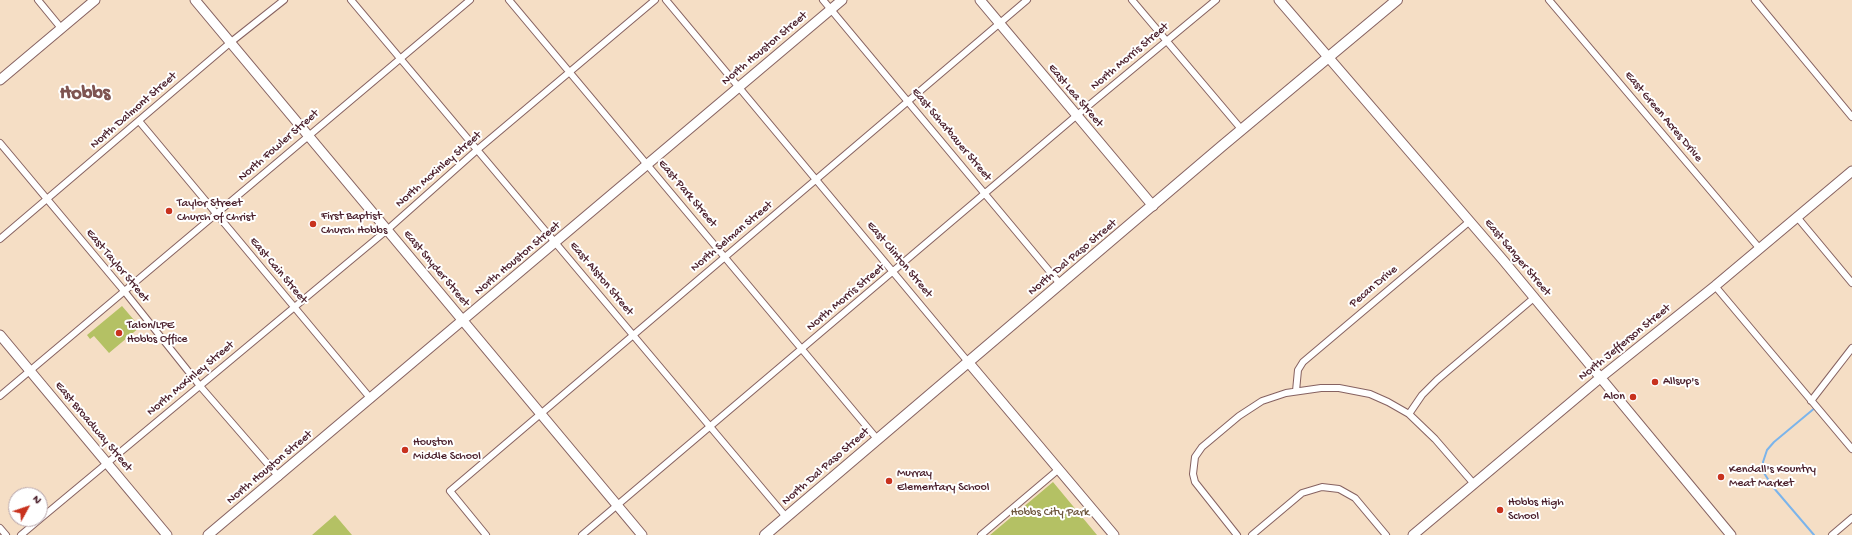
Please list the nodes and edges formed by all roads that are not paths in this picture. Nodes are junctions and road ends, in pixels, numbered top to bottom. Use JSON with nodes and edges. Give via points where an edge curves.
{"nodes":[{"id":1,"x":38,"y":0,"type":"edge"},
{"id":2,"x":95,"y":0,"type":"edge"},
{"id":3,"x":195,"y":0,"type":"edge"},
{"id":4,"x":284,"y":0,"type":"edge"},
{"id":5,"x":351,"y":0,"type":"edge"},
{"id":6,"x":470,"y":0,"type":"edge"},
{"id":7,"x":509,"y":0,"type":"edge"},
{"id":8,"x":655,"y":0,"type":"edge"},
{"id":9,"x":666,"y":0,"type":"edge"},
{"id":10,"x":823,"y":0,"type":"edge"},
{"id":11,"x":842,"y":0,"type":"edge"},
{"id":12,"x":980,"y":0,"type":"edge"},
{"id":13,"x":1027,"y":0,"type":"edge"},
{"id":14,"x":1132,"y":0,"type":"edge"},
{"id":15,"x":1216,"y":0,"type":"edge"},
{"id":16,"x":1279,"y":0,"type":"edge"},
{"id":17,"x":1397,"y":0,"type":"edge"},
{"id":18,"x":1549,"y":0,"type":"edge"},
{"id":19,"x":1755,"y":0,"type":"edge"},
{"id":20,"x":831,"y":9,"type":"junction"},
{"id":21,"x":1000,"y":23,"type":"junction"},
{"id":22,"x":61,"y":28,"type":"junction"},
{"id":23,"x":1166,"y":41,"type":"junction"},
{"id":24,"x":231,"y":42,"type":"junction"},
{"id":25,"x":401,"y":58,"type":"junction"},
{"id":26,"x":1329,"y":58,"type":"junction"},
{"id":27,"x":569,"y":72,"type":"junction"},
{"id":28,"x":0,"y":80,"type":"edge"},
{"id":29,"x":739,"y":87,"type":"junction"},
{"id":30,"x":907,"y":101,"type":"junction"},
{"id":31,"x":1076,"y":116,"type":"junction"},
{"id":32,"x":1852,"y":117,"type":"edge"},
{"id":33,"x":139,"y":121,"type":"junction"},
{"id":34,"x":1242,"y":130,"type":"junction"},
{"id":35,"x":309,"y":135,"type":"junction"},
{"id":36,"x":0,"y":143,"type":"edge"},
{"id":37,"x":477,"y":150,"type":"junction"},
{"id":38,"x":647,"y":164,"type":"junction"},
{"id":39,"x":1852,"y":171,"type":"edge"},
{"id":40,"x":816,"y":179,"type":"junction"},
{"id":41,"x":985,"y":193,"type":"junction"},
{"id":42,"x":48,"y":199,"type":"junction"},
{"id":43,"x":1153,"y":206,"type":"junction"},
{"id":44,"x":216,"y":214,"type":"junction"},
{"id":45,"x":1797,"y":217,"type":"junction"},
{"id":46,"x":1470,"y":221,"type":"junction"},
{"id":47,"x":386,"y":230,"type":"junction"},
{"id":48,"x":0,"y":239,"type":"edge"},
{"id":49,"x":556,"y":242,"type":"junction"},
{"id":50,"x":1760,"y":249,"type":"junction"},
{"id":51,"x":725,"y":258,"type":"junction"},
{"id":52,"x":894,"y":272,"type":"junction"},
{"id":53,"x":1852,"y":284,"type":"edge"},
{"id":54,"x":1061,"y":285,"type":"junction"},
{"id":55,"x":1715,"y":286,"type":"junction"},
{"id":56,"x":125,"y":292,"type":"junction"},
{"id":57,"x":1535,"y":298,"type":"junction"},
{"id":58,"x":294,"y":307,"type":"junction"},
{"id":59,"x":464,"y":321,"type":"junction"},
{"id":60,"x":0,"y":335,"type":"edge"},
{"id":61,"x":633,"y":335,"type":"junction"},
{"id":62,"x":1852,"y":348,"type":"edge"},
{"id":63,"x":802,"y":350,"type":"junction"},
{"id":64,"x":969,"y":362,"type":"junction"},
{"id":65,"x":30,"y":371,"type":"junction"},
{"id":66,"x":1600,"y":378,"type":"junction"},
{"id":67,"x":200,"y":386,"type":"junction"},
{"id":68,"x":1296,"y":391,"type":"junction"},
{"id":69,"x":0,"y":396,"type":"edge"},
{"id":70,"x":371,"y":399,"type":"junction"},
{"id":71,"x":1812,"y":400,"type":"junction"},
{"id":72,"x":541,"y":414,"type":"junction"},
{"id":73,"x":1409,"y":414,"type":"junction"},
{"id":74,"x":711,"y":428,"type":"junction"},
{"id":75,"x":878,"y":440,"type":"junction"},
{"id":76,"x":1852,"y":449,"type":"edge"},
{"id":77,"x":107,"y":463,"type":"junction"},
{"id":78,"x":1059,"y":469,"type":"junction"},
{"id":79,"x":279,"y":477,"type":"junction"},
{"id":80,"x":1474,"y":484,"type":"junction"},
{"id":81,"x":618,"y":505,"type":"junction"},
{"id":82,"x":48,"y":512,"type":"edge"},
{"id":83,"x":787,"y":518,"type":"junction"},
{"id":84,"x":1852,"y":518,"type":"edge"},
{"id":85,"x":30,"y":527,"type":"edge"},
{"id":86,"x":0,"y":528,"type":"edge"},
{"id":87,"x":6,"y":535,"type":"edge"},
{"id":88,"x":21,"y":535,"type":"edge"},
{"id":89,"x":167,"y":535,"type":"edge"},
{"id":90,"x":208,"y":535,"type":"edge"},
{"id":91,"x":486,"y":535,"type":"edge"},
{"id":92,"x":582,"y":535,"type":"edge"},
{"id":93,"x":642,"y":535,"type":"edge"},
{"id":94,"x":766,"y":535,"type":"edge"},
{"id":95,"x":982,"y":535,"type":"edge"},
{"id":96,"x":1114,"y":535,"type":"edge"},
{"id":97,"x":1237,"y":535,"type":"edge"},
{"id":98,"x":1252,"y":535,"type":"edge"},
{"id":99,"x":1386,"y":535,"type":"edge"},
{"id":100,"x":1413,"y":535,"type":"edge"},
{"id":101,"x":1731,"y":535,"type":"edge"},
{"id":102,"x":1832,"y":535,"type":"edge"}],
"edges":[{"from":1,"to":22,"type":"street"},
{"from":2,"to":22,"type":"street"},
{"from":3,"to":24,"type":"street","name":"East Snyder Street"},
{"from":4,"to":24,"type":"street","name":"North Dalmont Street"},
{"from":5,"to":25,"type":"street","name":"East Alston Street"},
{"from":6,"to":25,"type":"street","name":"North Fowler Street"},
{"from":7,"to":27,"type":"street","name":"East Park Street"},
{"from":8,"to":27,"type":"street","name":"North McKinley Street"},
{"from":9,"to":29,"type":"street","name":"East Clinton Street"},
{"from":10,"to":20,"type":"street","name":"East Scharbauer Street"},
{"from":11,"to":20,"type":"street","name":"North Houston Street"},
{"from":12,"to":21,"type":"street","name":"East Lea Street"},
{"from":13,"to":21,"type":"street","name":"North Selman Street"},
{"from":14,"to":23,"type":"street"},
{"from":15,"to":23,"type":"street","name":"North Morris Street"},
{"from":16,"to":26,"type":"street","name":"East Sanger Street"},
{"from":17,"to":26,"type":"main road","name":"North Dal Paso Street"},
{"from":18,"to":50,"type":"street","name":"East Green Acres Drive"},
{"from":19,"to":32,"type":"street"},
{"from":20,"to":29,"type":"street","name":"North Houston Street"},
{"from":20,"to":30,"type":"street","name":"East Scharbauer Street"},
{"from":21,"to":30,"type":"street","name":"North Selman Street"},
{"from":21,"to":31,"type":"street","name":"East Lea Street"},
{"from":22,"to":28,"type":"street"},
{"from":23,"to":31,"type":"street","name":"North Morris Street"},
{"from":23,"to":34,"type":"street"},
{"from":24,"to":33,"type":"street","name":"North Dalmont Street"},
{"from":24,"to":35,"type":"street","name":"East Snyder Street"},
{"from":25,"to":35,"type":"street","name":"North Fowler Street"},
{"from":25,"to":37,"type":"street","name":"East Alston Street"},
{"from":26,"to":34,"type":"main road","name":"North Dal Paso Street"},
{"from":26,"to":46,"type":"street","name":"East Sanger Street"},
{"from":27,"to":37,"type":"street","name":"North McKinley Street"},
{"from":27,"to":38,"type":"street","name":"East Park Street"},
{"from":29,"to":38,"type":"street","name":"North Houston Street"},
{"from":29,"to":40,"type":"street","name":"East Clinton Street"},
{"from":30,"to":40,"type":"street","name":"North Selman Street"},
{"from":30,"to":41,"type":"street","name":"East Scharbauer Street"},
{"from":31,"to":41,"type":"street","name":"North Morris Street"},
{"from":31,"to":43,"type":"street","name":"East Lea Street"},
{"from":33,"to":42,"type":"street","name":"North Dalmont Street"},
{"from":33,"to":44,"type":"street","name":"East Cain Street"},
{"from":34,"to":43,"type":"main road","name":"North Dal Paso Street"},
{"from":35,"to":44,"type":"street","name":"North Fowler Street"},
{"from":35,"to":47,"type":"street","name":"East Snyder Street"},
{"from":36,"to":42,"type":"street","name":"East Taylor Street"},
{"from":37,"to":47,"type":"street","name":"North McKinley Street"},
{"from":37,"to":49,"type":"street","name":"East Alston Street"},
{"from":38,"to":49,"type":"street","name":"North Houston Street"},
{"from":38,"to":51,"type":"street","name":"East Park Street"},
{"from":39,"to":45,"type":"street","name":"North Jefferson Street"},
{"from":40,"to":51,"type":"street","name":"North Selman Street"},
{"from":40,"to":52,"type":"street","name":"East Clinton Street"},
{"from":41,"to":52,"type":"street","name":"North Morris Street"},
{"from":41,"to":54,"type":"street","name":"East Scharbauer Street"},
{"from":42,"to":48,"type":"street","name":"North Dalmont Street"},
{"from":42,"to":56,"type":"street","name":"East Taylor Street"},
{"from":43,"to":54,"type":"main road","name":"North Dal Paso Street"},
{"from":44,"to":56,"type":"street","name":"North Fowler Street"},
{"from":44,"to":58,"type":"street","name":"East Cain Street"},
{"from":45,"to":50,"type":"street","name":"North Jefferson Street"},
{"from":45,"to":53,"type":"street"},
{"from":46,"to":57,"type":"street","name":"East Sanger Street"},
{"from":46,"to":68,"type":"street","name":"Pecan Drive","via":[[1303,362],[1298,370]]},
{"from":47,"to":58,"type":"street","name":"North McKinley Street"},
{"from":47,"to":59,"type":"street","name":"East Snyder Street"},
{"from":49,"to":59,"type":"street","name":"North Houston Street"},
{"from":49,"to":61,"type":"street","name":"East Alston Street"},
{"from":50,"to":55,"type":"street","name":"North Jefferson Street"},
{"from":51,"to":61,"type":"street","name":"North Selman Street"},
{"from":51,"to":63,"type":"street","name":"East Park Street"},
{"from":52,"to":63,"type":"street","name":"North Morris Street"},
{"from":52,"to":64,"type":"street","name":"East Clinton Street"},
{"from":54,"to":64,"type":"main road","name":"North Dal Paso Street"},
{"from":55,"to":66,"type":"street","name":"North Jefferson Street"},
{"from":55,"to":71,"type":"street"},
{"from":56,"to":65,"type":"street","name":"North Fowler Street"},
{"from":56,"to":67,"type":"street","name":"East Taylor Street"},
{"from":57,"to":66,"type":"street","name":"East Sanger Street"},
{"from":57,"to":73,"type":"street","via":[[1437,380],[1422,395]]},
{"from":58,"to":67,"type":"street","name":"North McKinley Street"},
{"from":58,"to":70,"type":"street","name":"East Cain Street"},
{"from":59,"to":70,"type":"street","name":"North Houston Street"},
{"from":59,"to":72,"type":"street","name":"East Snyder Street"},
{"from":60,"to":65,"type":"street","name":"East Broadway Street"},
{"from":61,"to":72,"type":"street","name":"North Selman Street"},
{"from":61,"to":74,"type":"street","name":"East Alston Street"},
{"from":62,"to":71,"type":"street"},
{"from":63,"to":74,"type":"street","name":"North Morris Street"},
{"from":63,"to":75,"type":"street","name":"East Park Street"},
{"from":64,"to":75,"type":"main road","name":"North Dal Paso Street"},
{"from":64,"to":78,"type":"street","name":"East Clinton Street"},
{"from":65,"to":69,"type":"street","name":"North Fowler Street"},
{"from":65,"to":77,"type":"street","name":"East Broadway Street"},
{"from":66,"to":80,"type":"street","name":"North Jefferson Street"},
{"from":66,"to":101,"type":"street","name":"East Sanger Street"},
{"from":67,"to":77,"type":"street","name":"North McKinley Street"},
{"from":67,"to":79,"type":"street","name":"East Taylor Street"},
{"from":68,"to":73,"type":"street","via":[[1338,388],[1388,402]]},
{"from":68,"to":97,"type":"street","via":[[1262,401],[1239,416],[1202,447],[1195,457],[1195,482]]},
{"from":70,"to":79,"type":"street","name":"North Houston Street"},
{"from":71,"to":76,"type":"street"},
{"from":72,"to":81,"type":"street","name":"East Snyder Street"},
{"from":72,"to":91,"type":"street","name":"North Selman Street","via":[[450,491]]},
{"from":73,"to":80,"type":"street","via":[[1435,439]]},
{"from":74,"to":81,"type":"street","name":"North Morris Street"},
{"from":74,"to":83,"type":"street","name":"East Alston Street"},
{"from":75,"to":83,"type":"main road","name":"North Dal Paso Street"},
{"from":77,"to":82,"type":"street","name":"North McKinley Street"},
{"from":77,"to":89,"type":"street","name":"East Broadway Street"},
{"from":78,"to":95,"type":"street"},
{"from":78,"to":96,"type":"street","name":"East Clinton Street"},
{"from":79,"to":90,"type":"street","name":"North Houston Street"},
{"from":80,"to":100,"type":"street","name":"North Jefferson Street"},
{"from":81,"to":92,"type":"street","name":"North Morris Street"},
{"from":81,"to":93,"type":"street","name":"East Snyder Street"},
{"from":83,"to":94,"type":"main road","name":"North Dal Paso Street"},
{"from":84,"to":102,"type":"street"},
{"from":85,"to":88,"type":"street","name":"North McKinley Street"},
{"from":86,"to":87,"type":"street"},
{"from":98,"to":99,"type":"street","via":[[1302,493],[1322,487],[1339,489],[1355,498]]}]}
